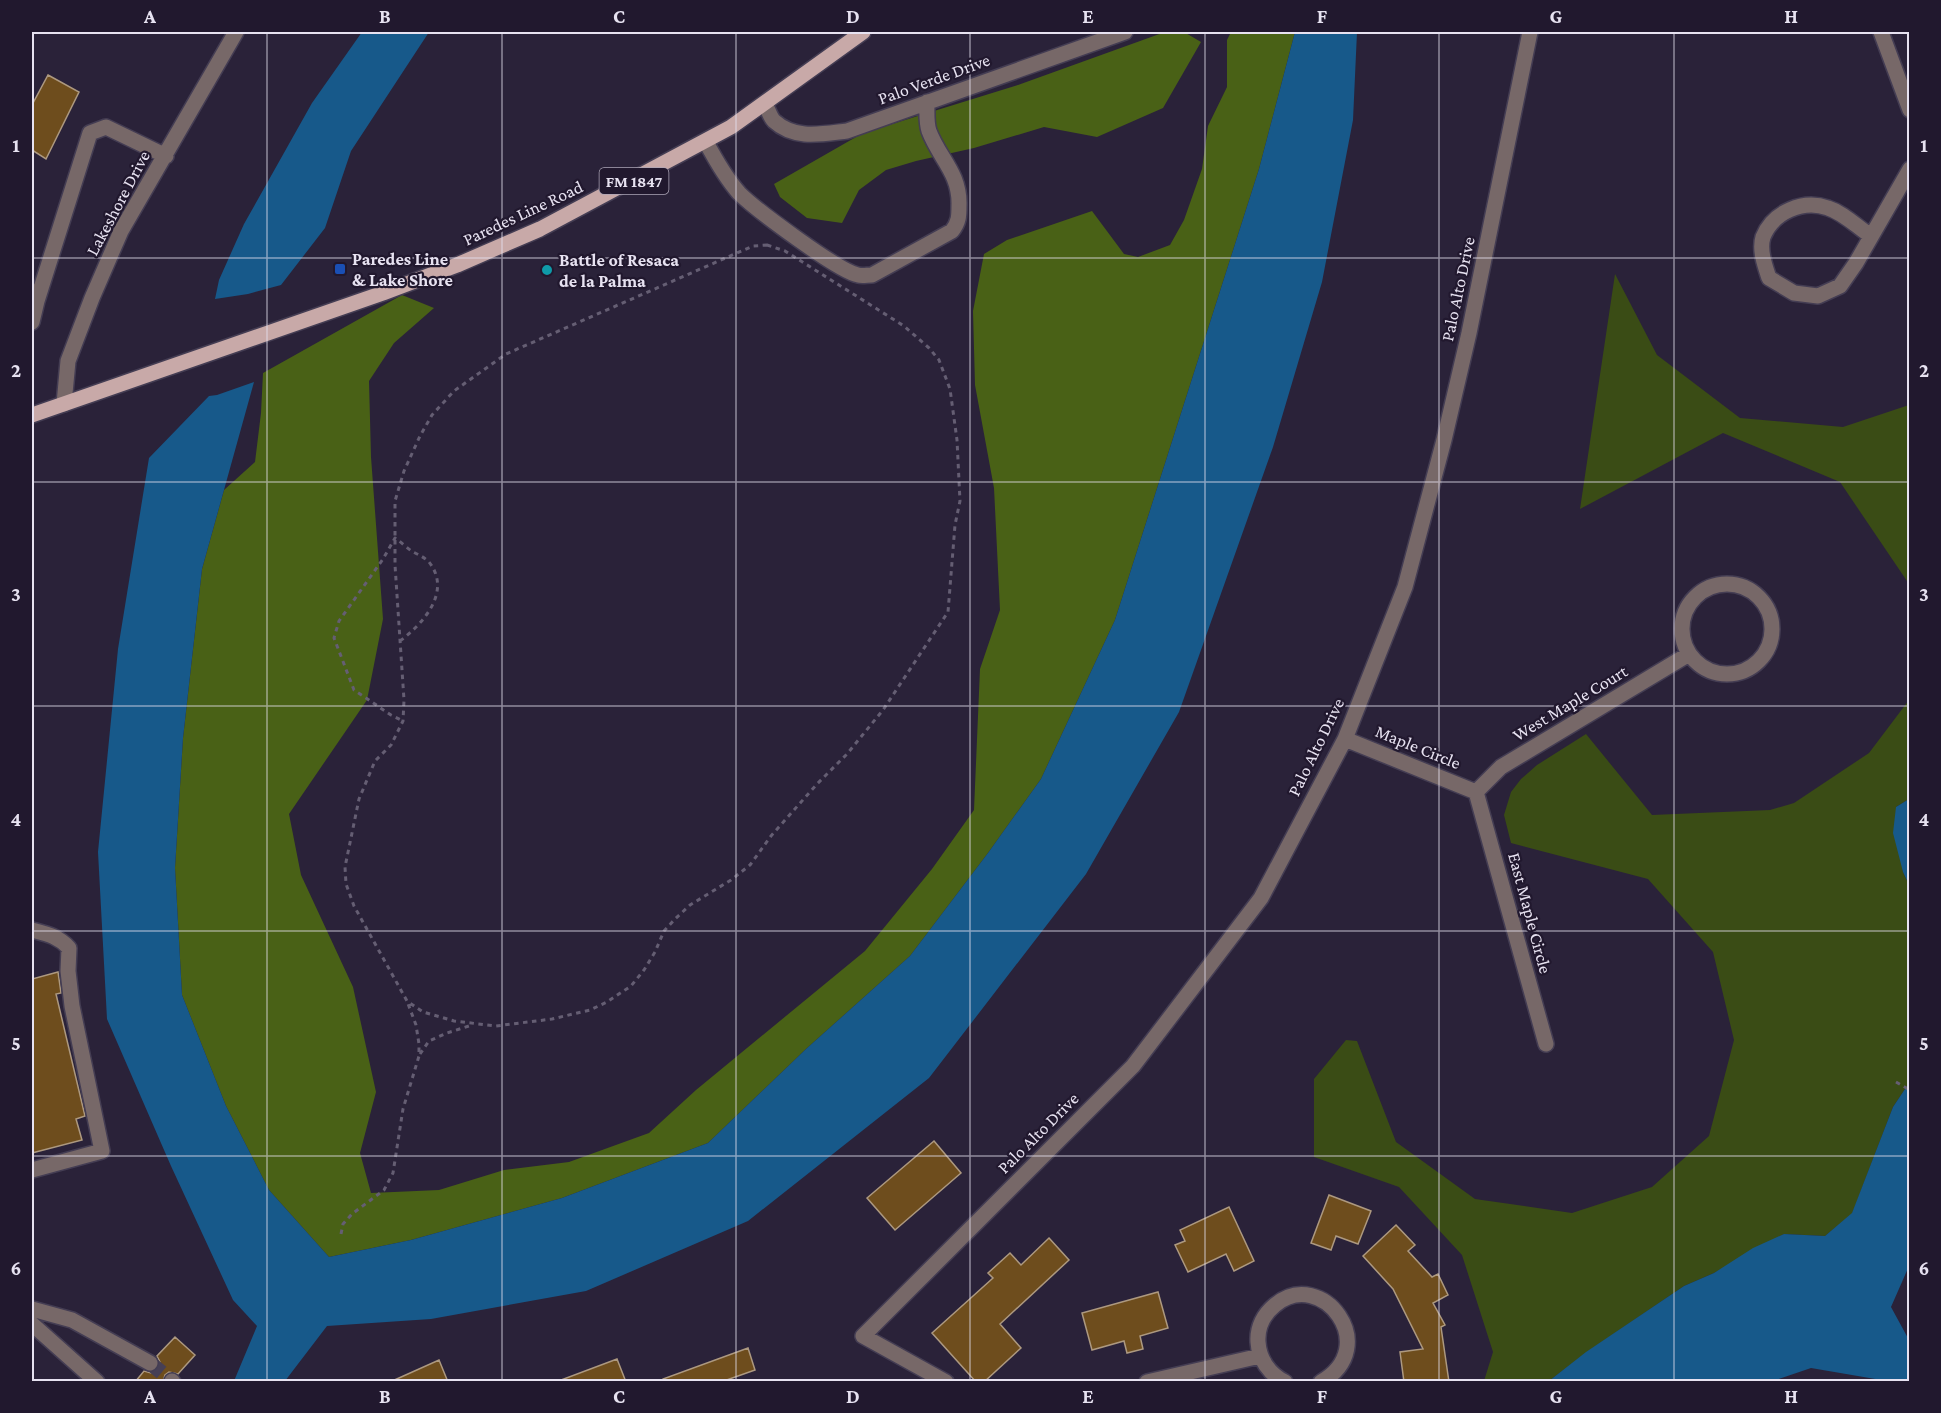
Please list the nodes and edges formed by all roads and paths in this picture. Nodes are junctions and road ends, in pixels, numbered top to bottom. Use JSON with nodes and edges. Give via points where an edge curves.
{"nodes":[{"id":1,"x":236,"y":32,"type":"edge"},
{"id":2,"x":864,"y":32,"type":"edge"},
{"id":3,"x":1125,"y":32,"type":"edge"},
{"id":4,"x":1530,"y":32,"type":"edge"},
{"id":5,"x":1881,"y":32,"type":"edge"},
{"id":6,"x":927,"y":102,"type":"junction"},
{"id":7,"x":765,"y":104,"type":"junction"},
{"id":8,"x":1910,"y":110,"type":"edge"},
{"id":9,"x":706,"y":142,"type":"junction"},
{"id":10,"x":166,"y":156,"type":"junction"},
{"id":11,"x":1910,"y":169,"type":"edge"},
{"id":12,"x":1871,"y":236,"type":"junction"},
{"id":13,"x":34,"y":294,"type":"edge"},
{"id":14,"x":32,"y":322,"type":"edge"},
{"id":15,"x":64,"y":404,"type":"junction"},
{"id":16,"x":32,"y":415,"type":"edge"},
{"id":17,"x":395,"y":538,"type":"junction"},
{"id":18,"x":400,"y":641,"type":"junction"},
{"id":19,"x":1689,"y":654,"type":"junction"},
{"id":20,"x":403,"y":721,"type":"junction"},
{"id":21,"x":1346,"y":739,"type":"junction"},
{"id":22,"x":1476,"y":792,"type":"junction"},
{"id":23,"x":32,"y":930,"type":"edge"},
{"id":24,"x":406,"y":1001,"type":"junction"},
{"id":25,"x":476,"y":1023,"type":"junction"},
{"id":26,"x":1546,"y":1044,"type":"dead end"},
{"id":27,"x":419,"y":1056,"type":"junction"},
{"id":28,"x":1896,"y":1082,"type":"dead end"},
{"id":29,"x":1910,"y":1090,"type":"edge"},
{"id":30,"x":32,"y":1170,"type":"edge"},
{"id":31,"x":341,"y":1234,"type":"dead end"},
{"id":32,"x":32,"y":1309,"type":"edge"},
{"id":33,"x":32,"y":1324,"type":"edge"},
{"id":34,"x":1260,"y":1356,"type":"junction"},
{"id":35,"x":150,"y":1363,"type":"tunnel mouth"},
{"id":36,"x":97,"y":1382,"type":"edge"},
{"id":37,"x":946,"y":1382,"type":"edge"},
{"id":38,"x":1147,"y":1382,"type":"edge"},
{"id":39,"x":1285,"y":1382,"type":"edge"},
{"id":40,"x":1321,"y":1382,"type":"edge"}],
"edges":[{"from":1,"to":10,"type":"street","name":"Lakeshore Drive"},
{"from":2,"to":7,"type":"main road","name":"Paredes Line Road","number":"FM 1847"},
{"from":3,"to":6,"type":"street","name":"Palo Verde Drive"},
{"from":4,"to":21,"type":"street","name":"Palo Alto Drive","via":[[1469,333],[1432,485],[1405,587]]},
{"from":5,"to":8,"type":"street"},
{"from":6,"to":7,"type":"street","name":"Palo Verde Drive","via":[[847,131],[813,135],[794,134],[773,120]]},
{"from":6,"to":9,"type":"street","via":[[928,128],[959,191],[959,223],[952,231],[872,275],[856,275],[830,262],[758,210],[739,192]]},
{"from":7,"to":9,"type":"main road","name":"Paredes Line Road","number":"FM 1847"},
{"from":9,"to":15,"type":"main road","name":"Paredes Line Road","number":"FM 1847","via":[[540,230],[457,265]]},
{"from":10,"to":13,"type":"street","via":[[106,127],[90,133]]},
{"from":10,"to":15,"type":"street","name":"Lakeshore Drive","via":[[121,231],[92,298],[68,361]]},
{"from":11,"to":12,"type":"street"},
{"from":12,"to":12,"type":"street","via":[[1840,286],[1818,297],[1794,293],[1769,278],[1762,258],[1763,238],[1776,219],[1791,208],[1812,204],[1829,208]]},
{"from":13,"to":14,"type":"street"},
{"from":15,"to":16,"type":"main road","name":"Paredes Line Road","number":"FM 1847"},
{"from":17,"to":18,"type":"path"},
{"from":17,"to":18,"type":"path","via":[[423,556],[436,574],[437,595],[432,607]]},
{"from":17,"to":20,"type":"path","via":[[339,621],[334,638],[354,690]]},
{"from":17,"to":25,"type":"path","via":[[395,501],[404,471],[432,415],[454,391],[506,354],[753,246],[767,245],[784,251],[904,326],[939,360],[950,388],[960,501],[948,612],[883,710],[750,865],[690,905],[664,931],[655,952],[631,986],[590,1010],[496,1026]]},
{"from":18,"to":20,"type":"path"},
{"from":19,"to":19,"type":"street","via":[[1714,672],[1729,674],[1751,666],[1767,650],[1771,635],[1765,605],[1743,587],[1715,585],[1702,591],[1684,613],[1683,641]]},
{"from":19,"to":22,"type":"street","name":"West Maple Court","via":[[1501,767]]},
{"from":20,"to":24,"type":"path","via":[[391,745],[375,761],[359,799],[345,867],[354,906]]},
{"from":21,"to":22,"type":"street","name":"Maple Circle"},
{"from":21,"to":37,"type":"street","name":"Palo Alto Drive","via":[[1261,898],[1134,1066],[863,1336]]},
{"from":22,"to":26,"type":"street","name":"East Maple Circle"},
{"from":23,"to":30,"type":"street","via":[[52,934],[69,948],[72,1006],[102,1151]]},
{"from":24,"to":25,"type":"path","via":[[423,1012]]},
{"from":24,"to":27,"type":"path","via":[[416,1025]]},
{"from":25,"to":27,"type":"path","via":[[429,1041]]},
{"from":27,"to":31,"type":"path","via":[[403,1109],[393,1173],[384,1190],[343,1224]]},
{"from":28,"to":29,"type":"path"},
{"from":32,"to":35,"type":"street","via":[[72,1320]]},
{"from":33,"to":36,"type":"street"},
{"from":34,"to":38,"type":"street"},
{"from":34,"to":39,"type":"street","via":[[1267,1368]]},
{"from":34,"to":40,"type":"street","via":[[1257,1340],[1268,1311],[1295,1296],[1325,1301],[1337,1311],[1348,1339],[1340,1366]]}]}
